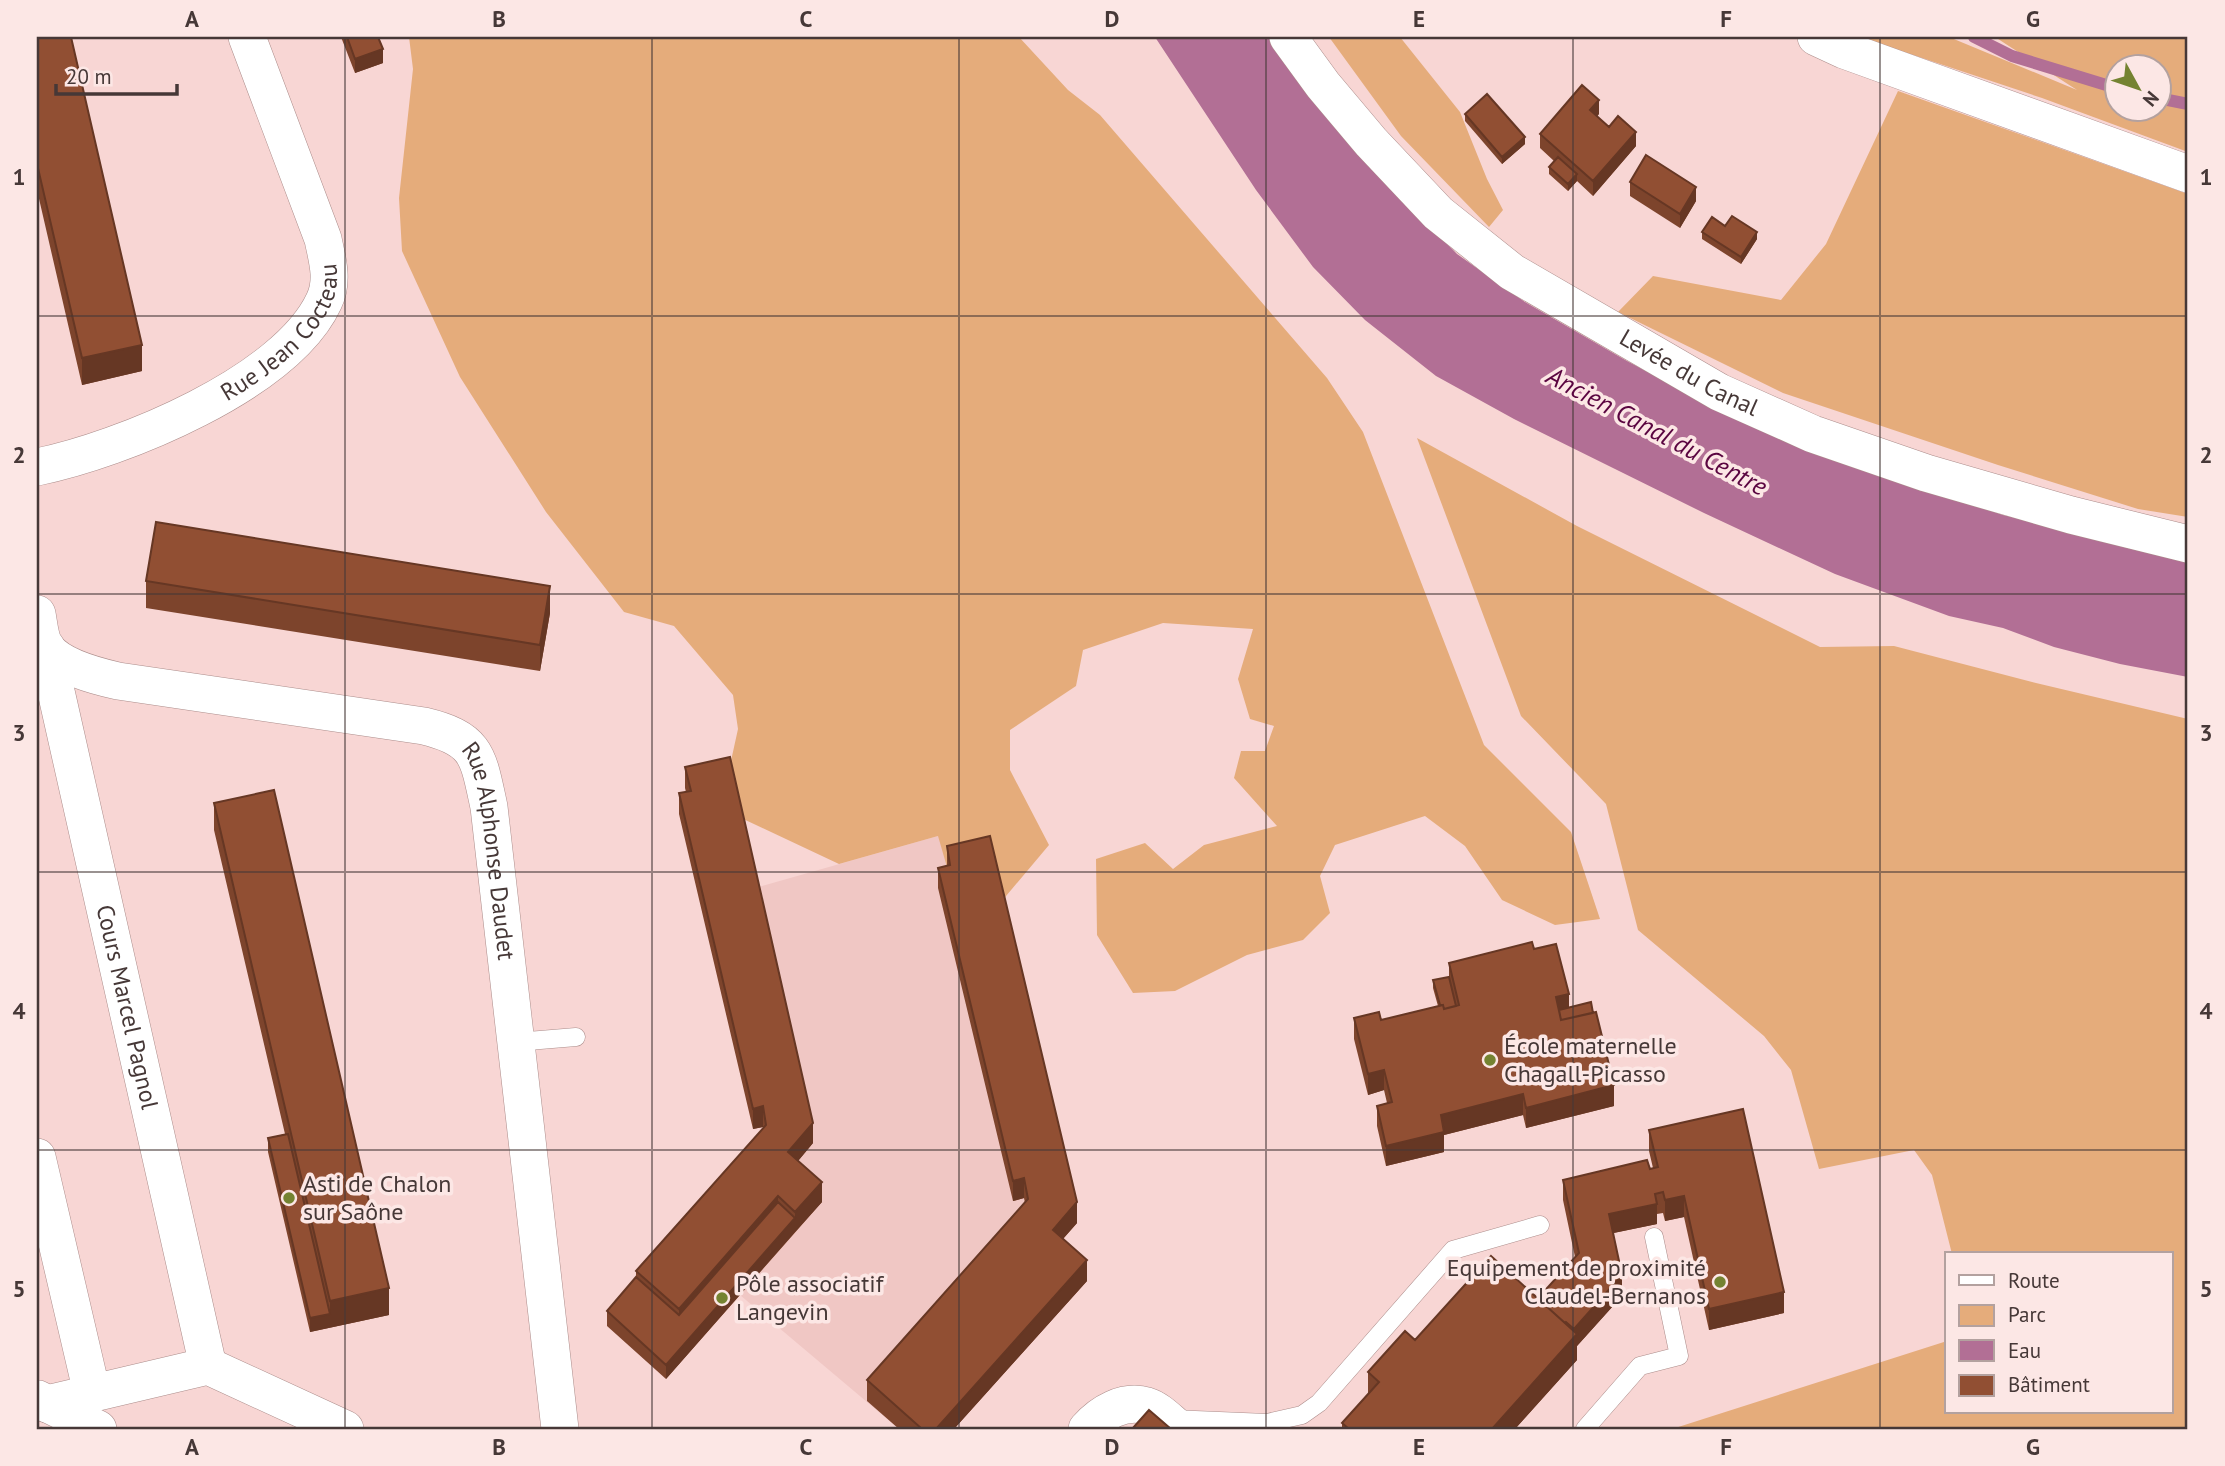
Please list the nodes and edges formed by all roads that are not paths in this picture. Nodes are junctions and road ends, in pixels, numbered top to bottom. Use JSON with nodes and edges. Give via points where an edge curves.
{"nodes":[{"id":1,"x":247,"y":37,"type":"edge"},
{"id":2,"x":1288,"y":37,"type":"edge"},
{"id":3,"x":1816,"y":37,"type":"edge"},
{"id":4,"x":2188,"y":174,"type":"edge"},
{"id":5,"x":37,"y":467,"type":"edge"},
{"id":6,"x":2188,"y":544,"type":"edge"},
{"id":7,"x":41,"y":631,"type":"edge"},
{"id":8,"x":576,"y":1037,"type":"dead end"},
{"id":9,"x":516,"y":1042,"type":"junction"},
{"id":10,"x":37,"y":1157,"type":"edge"},
{"id":11,"x":1540,"y":1225,"type":"dead end"},
{"id":12,"x":1654,"y":1237,"type":"dead end"},
{"id":13,"x":208,"y":1366,"type":"junction"},
{"id":14,"x":92,"y":1393,"type":"junction"},
{"id":15,"x":42,"y":1401,"type":"edge"},
{"id":16,"x":1173,"y":1424,"type":"edge"},
{"id":17,"x":98,"y":1429,"type":"edge"},
{"id":18,"x":345,"y":1429,"type":"edge"},
{"id":19,"x":560,"y":1429,"type":"edge"},
{"id":20,"x":1087,"y":1429,"type":"edge"},
{"id":21,"x":1584,"y":1429,"type":"edge"}],
"edges":[{"from":1,"to":5,"type":"street","name":"Rue Jean Cocteau","via":[[323,239],[330,273],[326,299],[309,327],[289,347],[225,394],[121,443]]},
{"from":2,"to":6,"type":"street","name":"Levée du Canal","via":[[1371,142],[1438,213],[1512,272],[1707,386],[1813,434],[1926,473]]},
{"from":3,"to":4,"type":"street"},
{"from":7,"to":9,"type":"street","name":"Rue Alphonse Daudet","via":[[68,665],[90,675],[424,726],[450,733],[470,746],[489,807]]},
{"from":7,"to":13,"type":"street","name":"Cours Marcel Pagnol"},
{"from":8,"to":9,"type":"lane"},
{"from":9,"to":19,"type":"street","name":"Rue Alphonse Daudet"},
{"from":10,"to":14,"type":"street"},
{"from":11,"to":16,"type":"lane","via":[[1453,1250],[1319,1403],[1302,1415],[1267,1423]]},
{"from":12,"to":21,"type":"lane","via":[[1679,1356],[1640,1366]]},
{"from":13,"to":14,"type":"street"},
{"from":13,"to":18,"type":"street"},
{"from":14,"to":15,"type":"street"},
{"from":15,"to":17,"type":"street"},
{"from":16,"to":20,"type":"street","via":[[1147,1406],[1121,1405]]}]}
